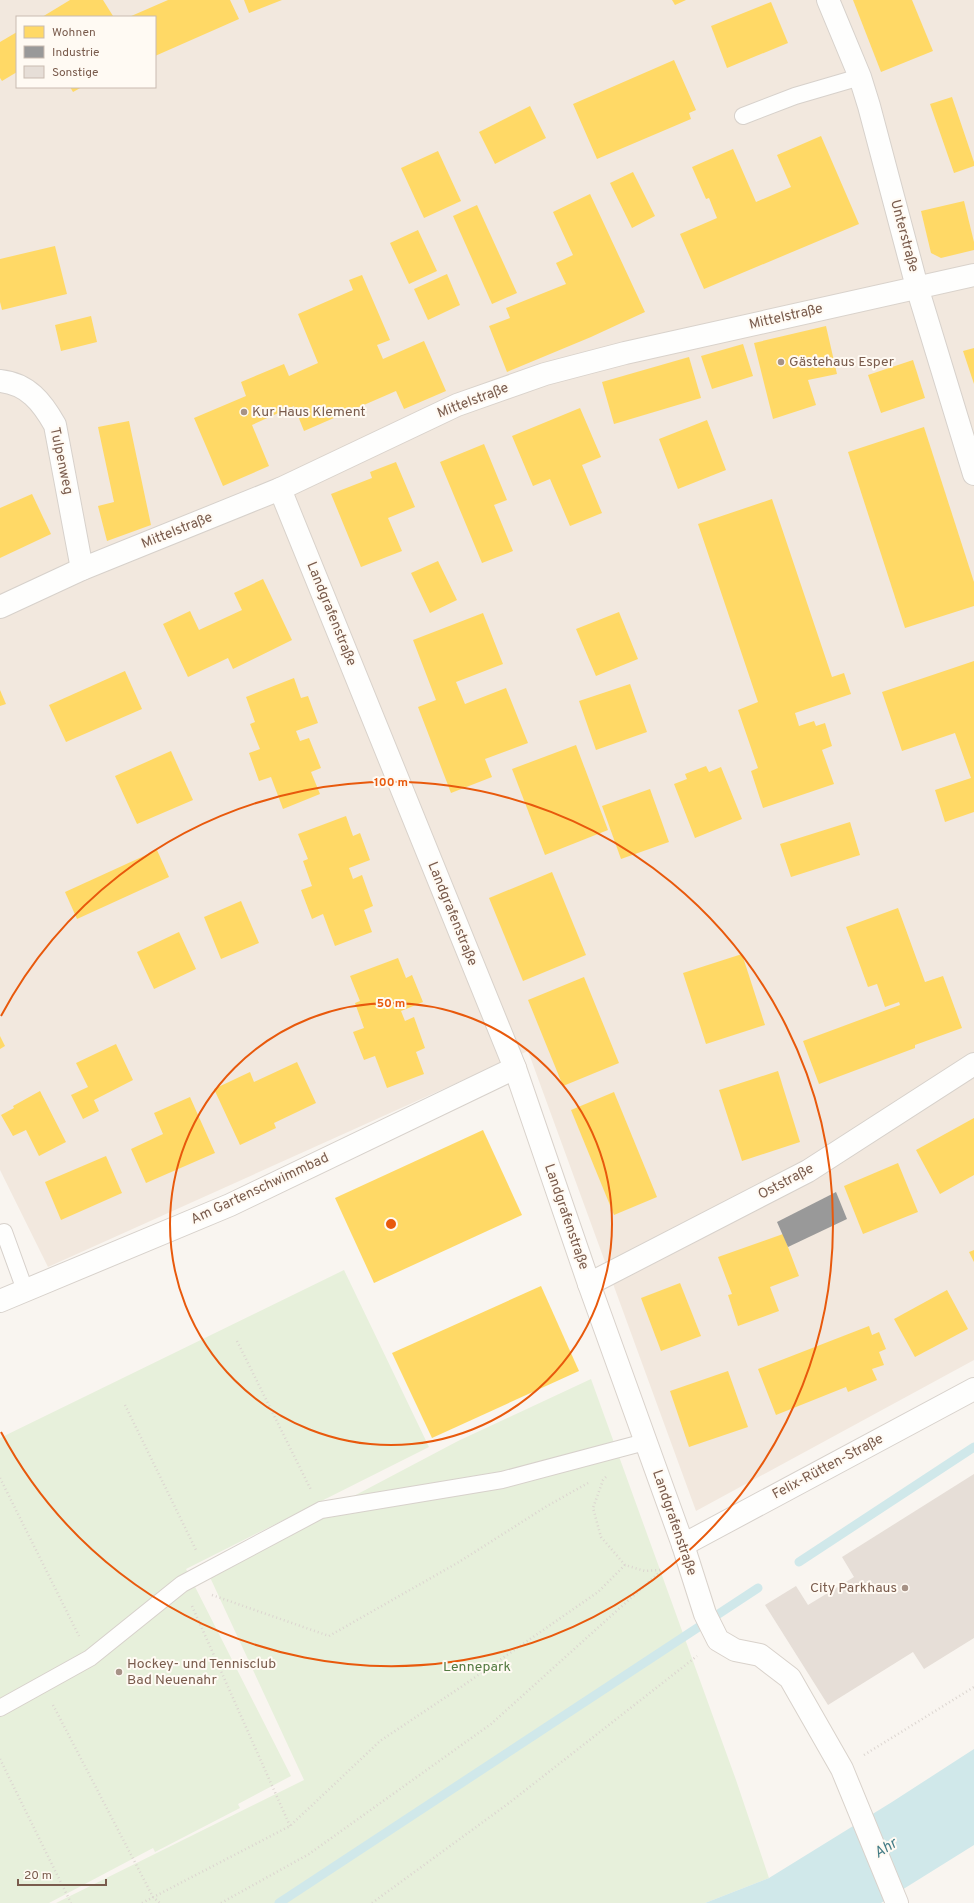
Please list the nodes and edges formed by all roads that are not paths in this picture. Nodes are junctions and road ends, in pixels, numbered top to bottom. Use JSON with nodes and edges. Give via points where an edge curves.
{"nodes":[{"id":1,"x":828,"y":0,"type":"edge"},
{"id":2,"x":860,"y":77,"type":"junction"},
{"id":3,"x":743,"y":116,"type":"dead end"},
{"id":4,"x":974,"y":275,"type":"edge"},
{"id":5,"x":917,"y":287,"type":"junction"},
{"id":6,"x":0,"y":381,"type":"edge"},
{"id":7,"x":974,"y":474,"type":"edge"},
{"id":8,"x":280,"y":489,"type":"junction"},
{"id":9,"x":82,"y":570,"type":"junction"},
{"id":10,"x":0,"y":607,"type":"edge"},
{"id":11,"x":974,"y":1064,"type":"edge"},
{"id":12,"x":515,"y":1068,"type":"junction"},
{"id":13,"x":4,"y":1232,"type":"dead end"},
{"id":14,"x":589,"y":1284,"type":"junction"},
{"id":15,"x":26,"y":1290,"type":"junction"},
{"id":16,"x":0,"y":1301,"type":"edge"},
{"id":17,"x":974,"y":1390,"type":"edge"},
{"id":18,"x":645,"y":1442,"type":"junction"},
{"id":19,"x":686,"y":1554,"type":"junction"},
{"id":20,"x":0,"y":1708,"type":"edge"},
{"id":21,"x":897,"y":1903,"type":"edge"}],
"edges":[{"from":1,"to":2,"type":"street","name":"Unterstraße"},
{"from":2,"to":3,"type":"lane","via":[[795,96]]},
{"from":2,"to":5,"type":"street","name":"Unterstraße"},
{"from":4,"to":5,"type":"street","name":"Mittelstraße"},
{"from":5,"to":7,"type":"street","name":"Unterstraße"},
{"from":5,"to":8,"type":"street","name":"Mittelstraße","via":[[625,353],[545,374],[457,405]]},
{"from":6,"to":9,"type":"street","name":"Tulpenweg","via":[[14,382],[32,394],[44,406],[55,425]]},
{"from":8,"to":9,"type":"street","name":"Mittelstraße"},
{"from":8,"to":12,"type":"street","name":"Landgrafenstraße"},
{"from":9,"to":10,"type":"street","name":"Mittelstraße"},
{"from":11,"to":14,"type":"street","name":"Oststraße","via":[[808,1171]]},
{"from":12,"to":14,"type":"street","name":"Landgrafenstraße"},
{"from":12,"to":15,"type":"street","name":"Am Gartenschwimmbad","via":[[230,1205]]},
{"from":13,"to":15,"type":"lane"},
{"from":14,"to":18,"type":"street","name":"Landgrafenstraße"},
{"from":15,"to":16,"type":"street","name":"Am Gartenschwimmbad"},
{"from":17,"to":19,"type":"street","name":"Felix-Rütten-Straße","via":[[740,1514]]},
{"from":18,"to":19,"type":"street","name":"Landgrafenstraße"},
{"from":18,"to":20,"type":"lane","via":[[502,1480],[321,1510],[182,1584],[90,1658]]},
{"from":19,"to":21,"type":"street","name":"Landgrafenstraße","via":[[711,1628],[735,1650],[760,1655],[790,1678],[842,1769]]}]}
